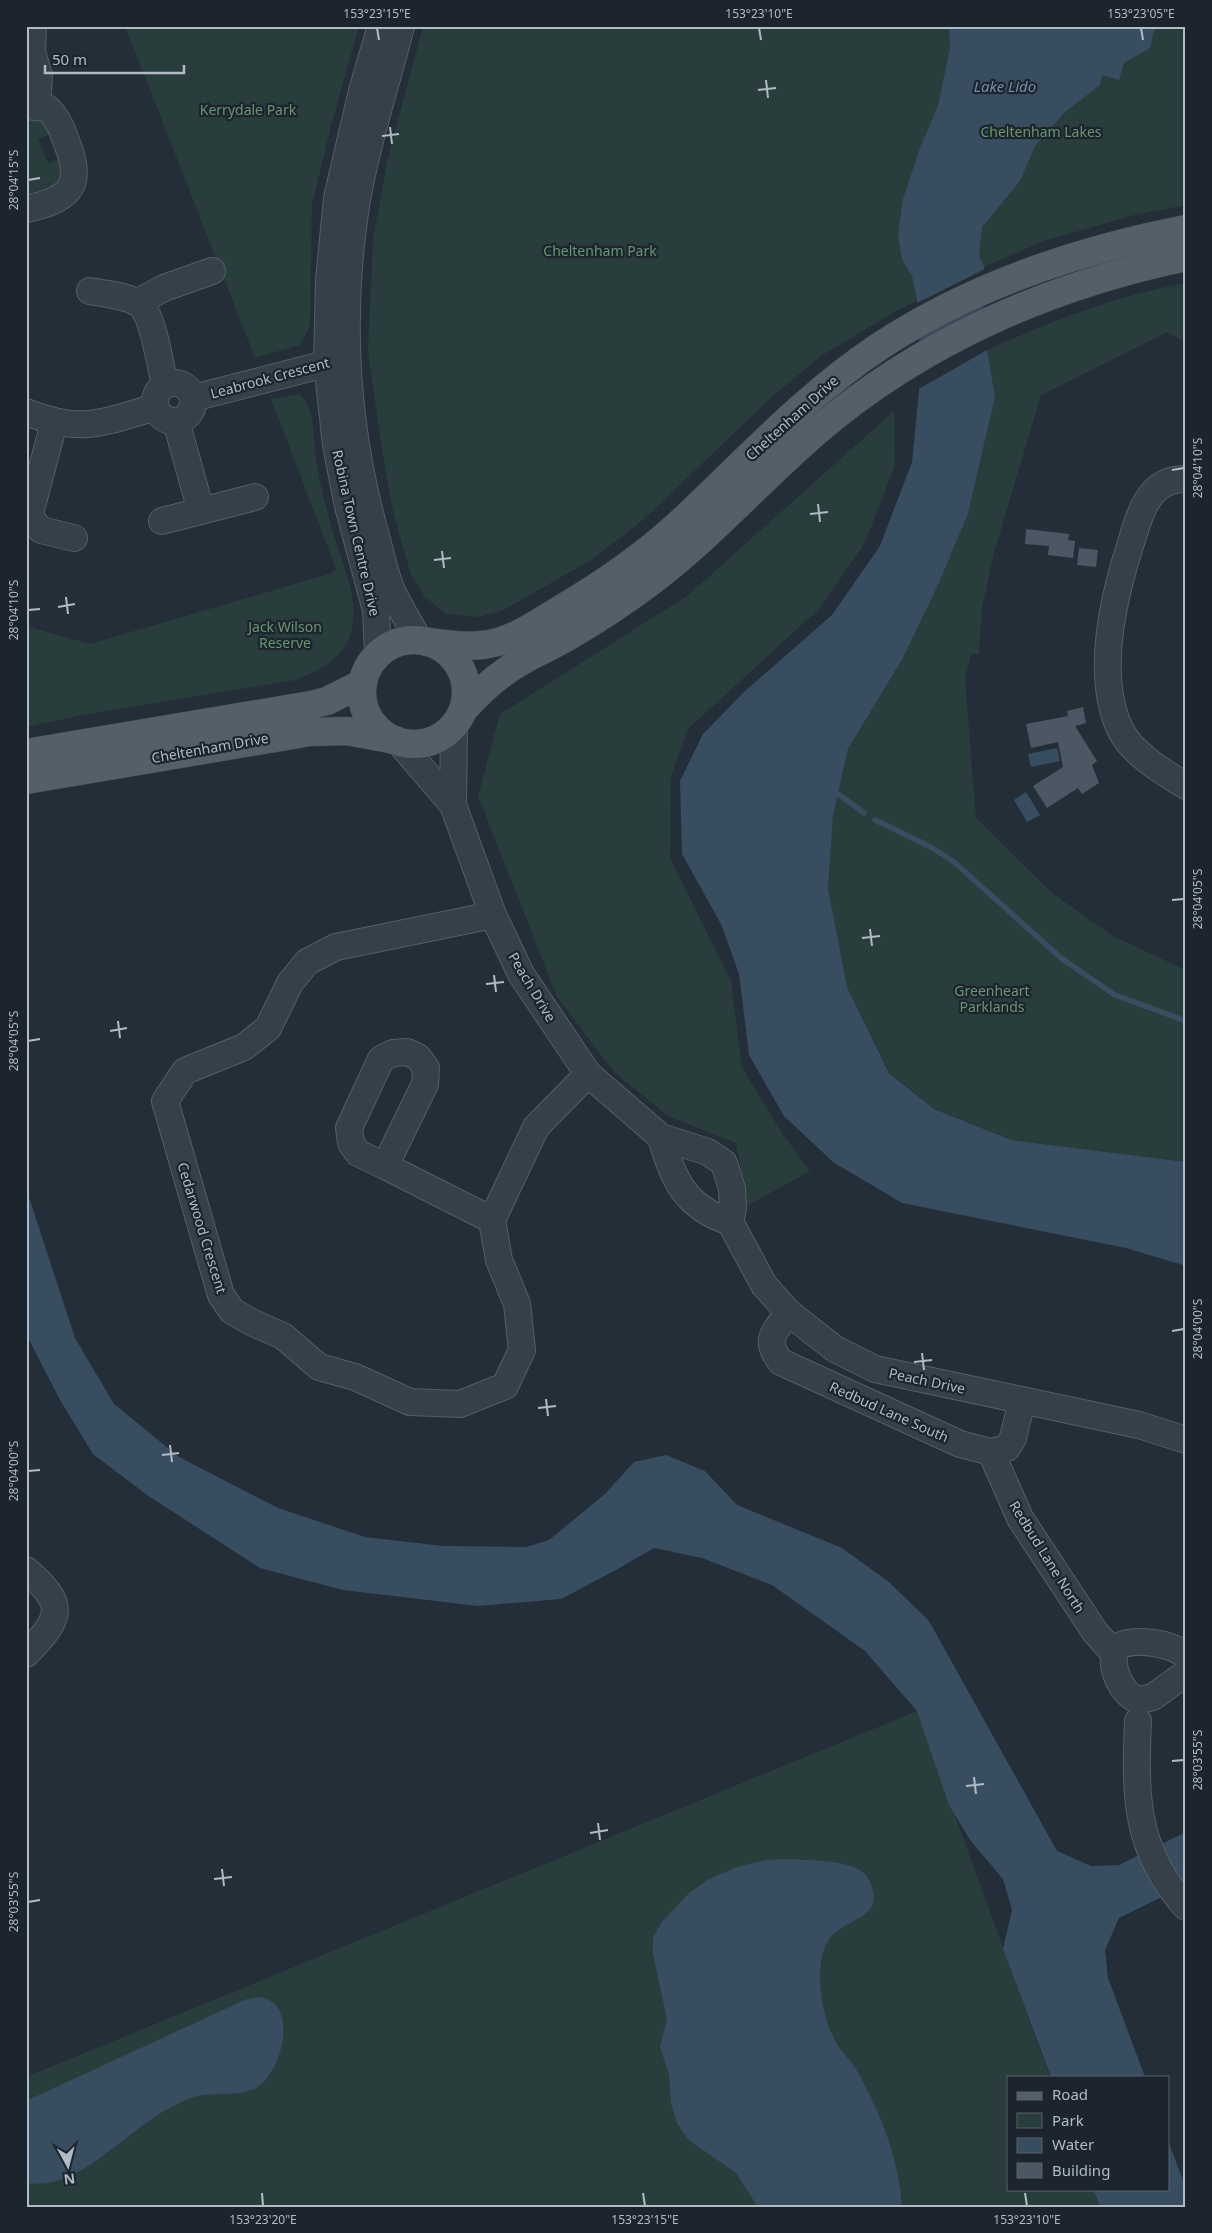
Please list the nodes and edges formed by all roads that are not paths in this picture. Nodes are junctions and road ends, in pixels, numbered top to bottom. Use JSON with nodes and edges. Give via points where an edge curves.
{"nodes":[{"id":1,"x":33,"y":26,"type":"edge"},
{"id":2,"x":381,"y":26,"type":"edge"},
{"id":3,"x":401,"y":26,"type":"edge"},
{"id":4,"x":32,"y":106,"type":"edge"},
{"id":5,"x":26,"y":209,"type":"edge"},
{"id":6,"x":1186,"y":229,"type":"edge"},
{"id":7,"x":1186,"y":257,"type":"edge"},
{"id":8,"x":212,"y":271,"type":"dead end"},
{"id":9,"x":90,"y":291,"type":"dead end"},
{"id":10,"x":138,"y":302,"type":"junction"},
{"id":11,"x":337,"y":360,"type":"junction"},
{"id":12,"x":166,"y":404,"type":"junction"},
{"id":13,"x":26,"y":412,"type":"edge"},
{"id":14,"x":54,"y":422,"type":"junction"},
{"id":15,"x":1186,"y":479,"type":"edge"},
{"id":16,"x":255,"y":497,"type":"dead end"},
{"id":17,"x":201,"y":511,"type":"junction"},
{"id":18,"x":28,"y":517,"type":"edge"},
{"id":19,"x":162,"y":522,"type":"dead end"},
{"id":20,"x":74,"y":538,"type":"dead end"},
{"id":21,"x":423,"y":641,"type":"junction"},
{"id":22,"x":378,"y":656,"type":"junction"},
{"id":23,"x":363,"y":683,"type":"junction"},
{"id":24,"x":459,"y":717,"type":"junction"},
{"id":25,"x":397,"y":741,"type":"junction"},
{"id":26,"x":26,"y":753,"type":"edge"},
{"id":27,"x":26,"y":780,"type":"edge"},
{"id":28,"x":1186,"y":786,"type":"edge"},
{"id":29,"x":453,"y":805,"type":"junction"},
{"id":30,"x":493,"y":915,"type":"junction"},
{"id":31,"x":588,"y":1074,"type":"junction"},
{"id":32,"x":661,"y":1137,"type":"junction"},
{"id":33,"x":385,"y":1166,"type":"dead end"},
{"id":34,"x":492,"y":1220,"type":"junction"},
{"id":35,"x":730,"y":1222,"type":"junction"},
{"id":36,"x":789,"y":1313,"type":"junction"},
{"id":37,"x":1022,"y":1401,"type":"junction"},
{"id":38,"x":1186,"y":1440,"type":"edge"},
{"id":39,"x":992,"y":1452,"type":"junction"},
{"id":40,"x":26,"y":1570,"type":"edge"},
{"id":41,"x":26,"y":1654,"type":"edge"},
{"id":42,"x":1114,"y":1654,"type":"junction"},
{"id":43,"x":1184,"y":1657,"type":"edge"},
{"id":44,"x":1139,"y":1705,"type":"junction"},
{"id":45,"x":1186,"y":1907,"type":"edge"}],
"edges":[{"from":1,"to":4,"type":"street","via":[[32,52],[39,76]]},
{"from":2,"to":11,"type":"street","name":"Robina Town Centre Drive","via":[[337,198],[329,280]]},
{"from":3,"to":11,"type":"street","name":"Robina Town Centre Drive","via":[[356,205]]},
{"from":4,"to":5,"type":"street","via":[[47,108],[58,120],[73,159],[76,178],[63,195]]},
{"from":6,"to":21,"type":"main road","name":"Cheltenham Drive","via":[[1096,249],[1024,272],[959,302],[880,346],[827,384],[661,539],[588,593],[541,622],[491,644],[475,646]]},
{"from":7,"to":24,"type":"main road","name":"Cheltenham Drive","via":[[1106,276],[1027,304],[952,340],[887,378],[812,435],[706,536],[651,581],[573,634],[507,670]]},
{"from":8,"to":10,"type":"street","via":[[164,288]]},
{"from":9,"to":10,"type":"street"},
{"from":10,"to":12,"type":"street","via":[[149,319]]},
{"from":11,"to":12,"type":"street","name":"Leabrook Crescent","via":[[193,398],[191,410],[182,419]]},
{"from":11,"to":21,"type":"street","name":"Robina Town Centre Drive","via":[[350,406],[369,509],[391,588]]},
{"from":11,"to":22,"type":"street","name":"Robina Town Centre Drive","via":[[338,454],[348,506],[376,610]]},
{"from":12,"to":14,"type":"street","via":[[92,425]]},
{"from":12,"to":17,"type":"street"},
{"from":13,"to":14,"type":"street"},
{"from":14,"to":18,"type":"street"},
{"from":15,"to":28,"type":"street","via":[[1158,488],[1143,507],[1113,604],[1109,656],[1111,698],[1121,731],[1136,750]]},
{"from":16,"to":17,"type":"street"},
{"from":17,"to":19,"type":"street"},
{"from":18,"to":20,"type":"street","via":[[40,530]]},
{"from":21,"to":22,"type":"main road","via":[[399,643]]},
{"from":21,"to":24,"type":"main road","via":[[448,652],[461,668],[466,688]]},
{"from":22,"to":23,"type":"main road","via":[[368,668]]},
{"from":23,"to":25,"type":"main road","via":[[363,699],[371,721],[381,732]]},
{"from":23,"to":26,"type":"main road","name":"Cheltenham Drive","via":[[327,701],[311,705]]},
{"from":24,"to":25,"type":"main road","via":[[444,735],[432,741],[412,744]]},
{"from":24,"to":29,"type":"street","name":"Peach Drive"},
{"from":25,"to":27,"type":"main road","name":"Cheltenham Drive","via":[[347,731],[310,732]]},
{"from":25,"to":29,"type":"street","name":"Peach Drive"},
{"from":29,"to":30,"type":"street","name":"Peach Drive"},
{"from":30,"to":31,"type":"street","name":"Peach Drive","via":[[521,974]]},
{"from":30,"to":34,"type":"street","name":"Cedarwood Crescent","via":[[336,947],[307,962],[290,983],[268,1028],[244,1047],[185,1071],[165,1101],[220,1295],[232,1311],[283,1336],[319,1368],[355,1377],[410,1402],[460,1404],[505,1386],[522,1350],[518,1304],[499,1260]]},
{"from":31,"to":32,"type":"street","name":"Peach Drive"},
{"from":31,"to":34,"type":"street","via":[[536,1127]]},
{"from":32,"to":35,"type":"street","name":"Peach Drive","via":[[686,1197],[709,1213]]},
{"from":32,"to":35,"type":"street","name":"Peach Drive","via":[[708,1152],[724,1163],[732,1189]]},
{"from":33,"to":34,"type":"street"},
{"from":35,"to":36,"type":"street","name":"Peach Drive","via":[[764,1285]]},
{"from":36,"to":37,"type":"street","name":"Peach Drive","via":[[835,1349],[875,1369]]},
{"from":36,"to":39,"type":"street","name":"Redbud Lane South","via":[[773,1334],[771,1342],[781,1362],[960,1444]]},
{"from":37,"to":38,"type":"street","name":"Peach Drive","via":[[1139,1425]]},
{"from":37,"to":39,"type":"street","via":[[1011,1444]]},
{"from":39,"to":42,"type":"street","name":"Redbud Lane North","via":[[1020,1518],[1095,1632]]},
{"from":40,"to":41,"type":"street","via":[[48,1589],[55,1604],[52,1622]]},
{"from":42,"to":43,"type":"street","via":[[1120,1645],[1135,1641]]},
{"from":42,"to":44,"type":"street","via":[[1119,1678]]},
{"from":43,"to":44,"type":"street"},
{"from":44,"to":45,"type":"street","via":[[1137,1800],[1142,1828],[1148,1849],[1164,1879]]}]}
